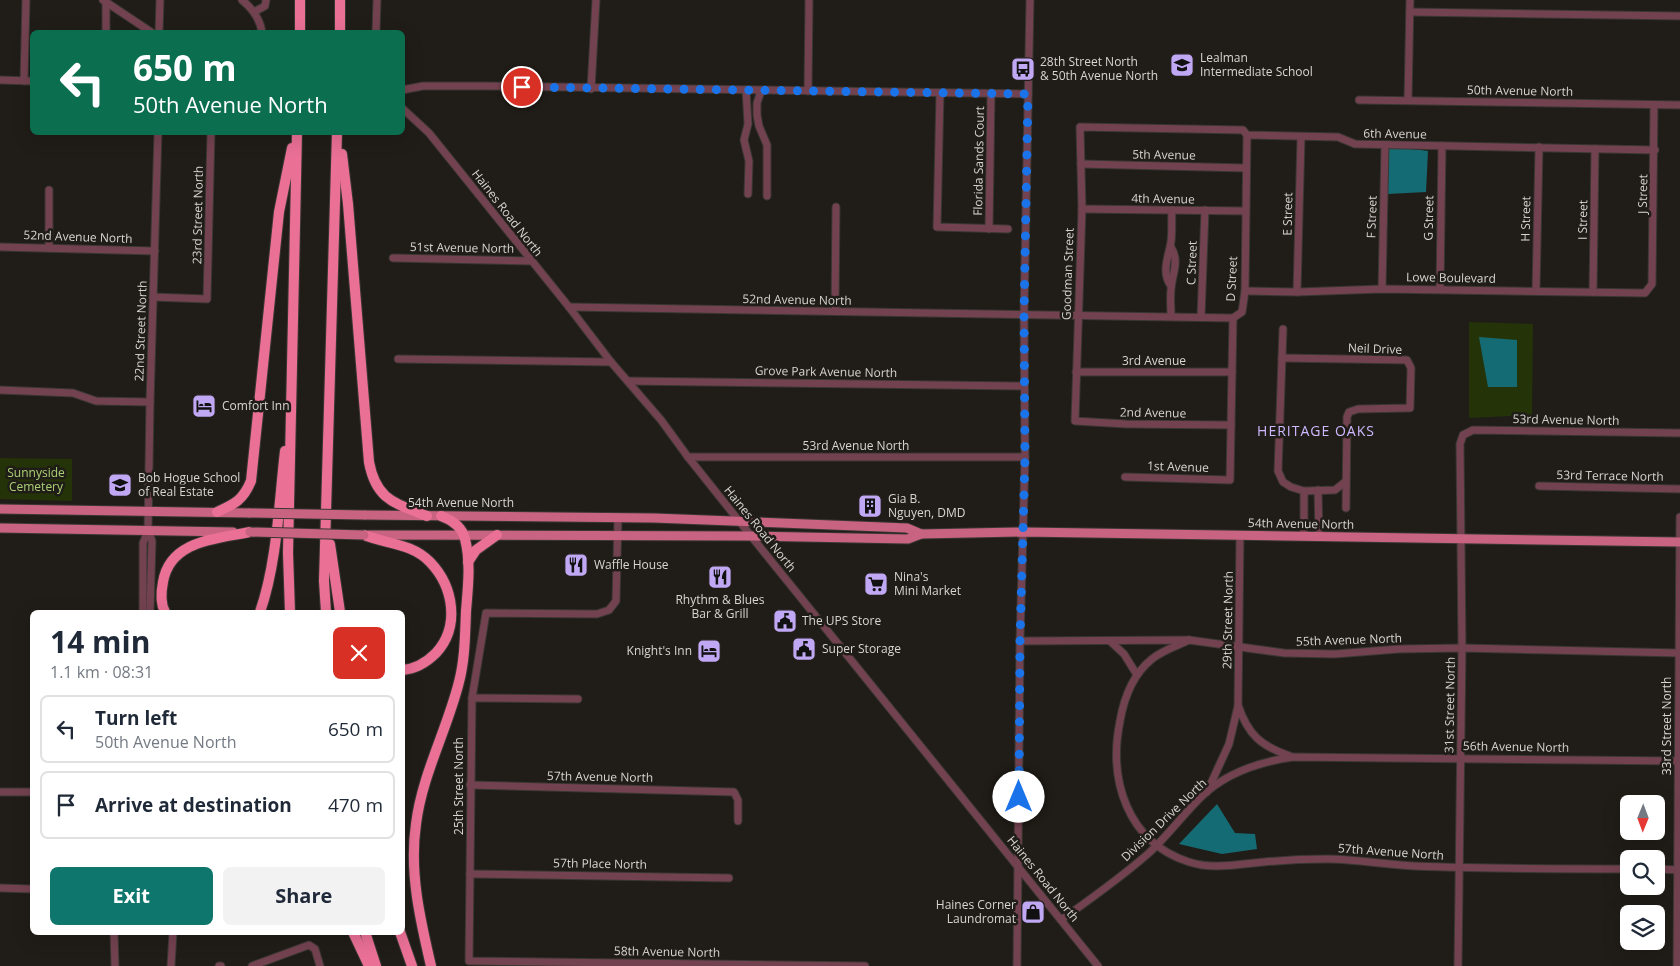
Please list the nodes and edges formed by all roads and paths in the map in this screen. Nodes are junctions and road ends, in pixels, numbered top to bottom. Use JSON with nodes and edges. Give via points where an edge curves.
{"nodes":[{"id":1,"x":26,"y":0,"type":"edge"},
{"id":2,"x":160,"y":0,"type":"edge"},
{"id":3,"x":242,"y":0,"type":"edge"},
{"id":4,"x":266,"y":0,"type":"edge"},
{"id":5,"x":300,"y":0,"type":"edge"},
{"id":6,"x":340,"y":0,"type":"edge"},
{"id":7,"x":377,"y":0,"type":"edge"},
{"id":8,"x":596,"y":0,"type":"edge"},
{"id":9,"x":810,"y":0,"type":"edge"},
{"id":10,"x":1030,"y":0,"type":"edge"},
{"id":11,"x":1410,"y":0,"type":"edge"},
{"id":12,"x":104,"y":1,"type":"edge"},
{"id":13,"x":254,"y":12,"type":"junction"},
{"id":14,"x":1410,"y":12,"type":"junction"},
{"id":15,"x":1680,"y":16,"type":"edge"},
{"id":16,"x":106,"y":30,"type":"edge"},
{"id":17,"x":148,"y":30,"type":"edge"},
{"id":18,"x":159,"y":30,"type":"edge"},
{"id":19,"x":261,"y":30,"type":"edge"},
{"id":20,"x":300,"y":30,"type":"edge"},
{"id":21,"x":340,"y":30,"type":"edge"},
{"id":22,"x":376,"y":30,"type":"edge"},
{"id":23,"x":0,"y":80,"type":"edge"},
{"id":24,"x":24,"y":81,"type":"junction"},
{"id":25,"x":30,"y":81,"type":"edge"},
{"id":26,"x":405,"y":89,"type":"edge"},
{"id":27,"x":592,"y":89,"type":"junction"},
{"id":28,"x":746,"y":90,"type":"junction"},
{"id":29,"x":761,"y":91,"type":"junction"},
{"id":30,"x":808,"y":91,"type":"junction"},
{"id":31,"x":940,"y":93,"type":"junction"},
{"id":32,"x":991,"y":93,"type":"junction"},
{"id":33,"x":1028,"y":94,"type":"junction"},
{"id":34,"x":1359,"y":100,"type":"dead end"},
{"id":35,"x":1408,"y":100,"type":"junction"},
{"id":36,"x":1654,"y":105,"type":"junction"},
{"id":37,"x":1680,"y":105,"type":"edge"},
{"id":38,"x":405,"y":111,"type":"edge"},
{"id":39,"x":1080,"y":127,"type":"joint"},
{"id":40,"x":158,"y":135,"type":"edge"},
{"id":41,"x":211,"y":135,"type":"edge"},
{"id":42,"x":295,"y":135,"type":"edge"},
{"id":43,"x":296,"y":135,"type":"edge"},
{"id":44,"x":338,"y":135,"type":"edge"},
{"id":45,"x":338,"y":135,"type":"edge"},
{"id":46,"x":1247,"y":135,"type":"junction"},
{"id":47,"x":1301,"y":136,"type":"junction"},
{"id":48,"x":1385,"y":145,"type":"junction"},
{"id":49,"x":1442,"y":146,"type":"junction"},
{"id":50,"x":1539,"y":147,"type":"junction"},
{"id":51,"x":1596,"y":149,"type":"junction"},
{"id":52,"x":1655,"y":150,"type":"junction"},
{"id":53,"x":1081,"y":164,"type":"junction"},
{"id":54,"x":1246,"y":168,"type":"junction"},
{"id":55,"x":49,"y":190,"type":"dead end"},
{"id":56,"x":748,"y":194,"type":"dead end"},
{"id":57,"x":767,"y":196,"type":"dead end"},
{"id":58,"x":836,"y":207,"type":"dead end"},
{"id":59,"x":1082,"y":209,"type":"junction"},
{"id":60,"x":1172,"y":210,"type":"junction"},
{"id":61,"x":1205,"y":210,"type":"junction"},
{"id":62,"x":1245,"y":211,"type":"junction"},
{"id":63,"x":989,"y":229,"type":"junction"},
{"id":64,"x":1008,"y":229,"type":"dead end"},
{"id":65,"x":0,"y":247,"type":"edge"},
{"id":66,"x":48,"y":248,"type":"junction"},
{"id":67,"x":155,"y":251,"type":"junction"},
{"id":68,"x":393,"y":258,"type":"dead end"},
{"id":69,"x":530,"y":261,"type":"junction"},
{"id":70,"x":1652,"y":284,"type":"joint"},
{"id":71,"x":1382,"y":289,"type":"junction"},
{"id":72,"x":1440,"y":289,"type":"junction"},
{"id":73,"x":1245,"y":291,"type":"junction"},
{"id":74,"x":1536,"y":291,"type":"junction"},
{"id":75,"x":1297,"y":292,"type":"junction"},
{"id":76,"x":1594,"y":292,"type":"junction"},
{"id":77,"x":153,"y":297,"type":"junction"},
{"id":78,"x":569,"y":307,"type":"junction"},
{"id":79,"x":835,"y":312,"type":"junction"},
{"id":80,"x":1024,"y":314,"type":"junction"},
{"id":81,"x":1078,"y":315,"type":"junction"},
{"id":82,"x":1171,"y":316,"type":"junction"},
{"id":83,"x":1201,"y":317,"type":"junction"},
{"id":84,"x":1233,"y":318,"type":"junction"},
{"id":85,"x":1283,"y":329,"type":"dead end"},
{"id":86,"x":1282,"y":358,"type":"junction"},
{"id":87,"x":398,"y":359,"type":"dead end"},
{"id":88,"x":611,"y":362,"type":"junction"},
{"id":89,"x":1076,"y":372,"type":"junction"},
{"id":90,"x":1232,"y":372,"type":"junction"},
{"id":91,"x":628,"y":381,"type":"junction"},
{"id":92,"x":293,"y":385,"type":"junction"},
{"id":93,"x":1024,"y":386,"type":"junction"},
{"id":94,"x":0,"y":390,"type":"edge"},
{"id":95,"x":150,"y":402,"type":"junction"},
{"id":96,"x":1075,"y":421,"type":"joint"},
{"id":97,"x":1231,"y":425,"type":"junction"},
{"id":98,"x":1680,"y":434,"type":"edge"},
{"id":99,"x":1460,"y":444,"type":"joint"},
{"id":100,"x":688,"y":457,"type":"junction"},
{"id":101,"x":1025,"y":457,"type":"junction"},
{"id":102,"x":327,"y":471,"type":"junction"},
{"id":103,"x":1125,"y":477,"type":"dead end"},
{"id":104,"x":1230,"y":480,"type":"joint"},
{"id":105,"x":1345,"y":482,"type":"junction"},
{"id":106,"x":1539,"y":486,"type":"dead end"},
{"id":107,"x":1680,"y":489,"type":"edge"},
{"id":108,"x":1318,"y":490,"type":"junction"},
{"id":109,"x":1304,"y":491,"type":"junction"},
{"id":110,"x":1346,"y":508,"type":"dead end"},
{"id":111,"x":0,"y":509,"type":"edge"},
{"id":112,"x":148,"y":511,"type":"junction"},
{"id":113,"x":217,"y":512,"type":"junction"},
{"id":114,"x":427,"y":516,"type":"junction"},
{"id":115,"x":441,"y":516,"type":"junction"},
{"id":116,"x":1680,"y":516,"type":"edge"},
{"id":117,"x":618,"y":517,"type":"junction"},
{"id":118,"x":740,"y":521,"type":"junction"},
{"id":119,"x":0,"y":528,"type":"edge"},
{"id":120,"x":148,"y":530,"type":"junction"},
{"id":121,"x":250,"y":532,"type":"junction"},
{"id":122,"x":1023,"y":532,"type":"junction"},
{"id":123,"x":921,"y":534,"type":"junction"},
{"id":124,"x":364,"y":535,"type":"junction"},
{"id":125,"x":463,"y":535,"type":"junction"},
{"id":126,"x":497,"y":535,"type":"junction"},
{"id":127,"x":1240,"y":535,"type":"junction"},
{"id":128,"x":617,"y":536,"type":"junction"},
{"id":129,"x":751,"y":536,"type":"junction"},
{"id":130,"x":1304,"y":536,"type":"junction"},
{"id":131,"x":1319,"y":536,"type":"junction"},
{"id":132,"x":1460,"y":538,"type":"junction"},
{"id":133,"x":1680,"y":542,"type":"edge"},
{"id":134,"x":468,"y":562,"type":"junction"},
{"id":135,"x":142,"y":610,"type":"edge"},
{"id":136,"x":150,"y":610,"type":"edge"},
{"id":137,"x":164,"y":610,"type":"edge"},
{"id":138,"x":261,"y":610,"type":"edge"},
{"id":139,"x":290,"y":610,"type":"edge"},
{"id":140,"x":326,"y":610,"type":"edge"},
{"id":141,"x":340,"y":610,"type":"edge"},
{"id":142,"x":1189,"y":640,"type":"junction"},
{"id":143,"x":1020,"y":641,"type":"junction"},
{"id":144,"x":1112,"y":642,"type":"junction"},
{"id":145,"x":1238,"y":647,"type":"junction"},
{"id":146,"x":1462,"y":648,"type":"junction"},
{"id":147,"x":1679,"y":652,"type":"edge"},
{"id":148,"x":405,"y":669,"type":"edge"},
{"id":149,"x":1138,"y":675,"type":"junction"},
{"id":150,"x":472,"y":698,"type":"junction"},
{"id":151,"x":578,"y":699,"type":"dead end"},
{"id":152,"x":1238,"y":705,"type":"junction"},
{"id":153,"x":1293,"y":757,"type":"junction"},
{"id":154,"x":1460,"y":757,"type":"junction"},
{"id":155,"x":1679,"y":761,"type":"edge"},
{"id":156,"x":470,"y":785,"type":"junction"},
{"id":157,"x":0,"y":792,"type":"edge"},
{"id":158,"x":30,"y":792,"type":"edge"},
{"id":159,"x":1206,"y":792,"type":"junction"},
{"id":160,"x":738,"y":821,"type":"dead end"},
{"id":161,"x":1157,"y":844,"type":"junction"},
{"id":162,"x":1019,"y":867,"type":"junction"},
{"id":163,"x":1460,"y":868,"type":"junction"},
{"id":164,"x":1620,"y":869,"type":"edge"},
{"id":165,"x":1665,"y":870,"type":"edge"},
{"id":166,"x":1679,"y":870,"type":"edge"},
{"id":167,"x":470,"y":874,"type":"junction"},
{"id":168,"x":729,"y":878,"type":"dead end"},
{"id":169,"x":0,"y":888,"type":"edge"},
{"id":170,"x":30,"y":889,"type":"edge"},
{"id":171,"x":1061,"y":920,"type":"junction"},
{"id":172,"x":114,"y":935,"type":"edge"},
{"id":173,"x":173,"y":935,"type":"edge"},
{"id":174,"x":354,"y":935,"type":"edge"},
{"id":175,"x":366,"y":935,"type":"edge"},
{"id":176,"x":401,"y":935,"type":"edge"},
{"id":177,"x":469,"y":961,"type":"joint"},
{"id":178,"x":115,"y":966,"type":"edge"},
{"id":179,"x":171,"y":966,"type":"edge"},
{"id":180,"x":252,"y":966,"type":"edge"},
{"id":181,"x":320,"y":966,"type":"edge"},
{"id":182,"x":369,"y":966,"type":"edge"},
{"id":183,"x":376,"y":966,"type":"edge"},
{"id":184,"x":412,"y":966,"type":"edge"},
{"id":185,"x":431,"y":966,"type":"edge"},
{"id":186,"x":865,"y":966,"type":"edge"},
{"id":187,"x":1017,"y":966,"type":"edge"},
{"id":188,"x":1098,"y":966,"type":"edge"},
{"id":189,"x":1458,"y":966,"type":"edge"},
{"id":190,"x":1677,"y":966,"type":"edge"}],
"edges":[{"from":1,"to":24,"type":"street"},
{"from":2,"to":18,"type":"street"},
{"from":3,"to":13,"type":"street"},
{"from":4,"to":13,"type":"street","via":[[265,6]]},
{"from":5,"to":20,"type":"highway"},
{"from":6,"to":21,"type":"highway"},
{"from":7,"to":22,"type":"street"},
{"from":8,"to":27,"type":"street"},
{"from":9,"to":30,"type":"street"},
{"from":10,"to":33,"type":"street"},
{"from":11,"to":14,"type":"street"},
{"from":12,"to":16,"type":"street"},
{"from":12,"to":17,"type":"street"},
{"from":13,"to":19,"type":"street"},
{"from":14,"to":15,"type":"street"},
{"from":14,"to":35,"type":"street"},
{"from":23,"to":24,"type":"street"},
{"from":24,"to":25,"type":"street"},
{"from":26,"to":27,"type":"street","via":[[423,86]]},
{"from":27,"to":28,"type":"street"},
{"from":28,"to":29,"type":"street"},
{"from":28,"to":56,"type":"street","via":[[748,124],[744,140],[749,161]]},
{"from":29,"to":30,"type":"street"},
{"from":29,"to":57,"type":"street","via":[[757,115],[768,145]]},
{"from":30,"to":31,"type":"street"},
{"from":31,"to":32,"type":"street"},
{"from":31,"to":63,"type":"street","name":"Florida Sands Court","via":[[937,227]]},
{"from":32,"to":33,"type":"street"},
{"from":32,"to":63,"type":"street","name":"Florida Sands Court"},
{"from":33,"to":80,"type":"street"},
{"from":34,"to":35,"type":"street","name":"50th Avenue North"},
{"from":35,"to":36,"type":"street","name":"50th Avenue North"},
{"from":36,"to":37,"type":"street","name":"50th Avenue North"},
{"from":36,"to":52,"type":"street","name":"J Street"},
{"from":38,"to":69,"type":"street","name":"Haines Road North","via":[[429,133]]},
{"from":39,"to":46,"type":"street","name":"6th Avenue","via":[[1243,130]]},
{"from":39,"to":53,"type":"street","name":"Goodman Street"},
{"from":40,"to":67,"type":"street","name":"22nd Street North"},
{"from":41,"to":77,"type":"street","name":"23rd Street North","via":[[207,299]]},
{"from":42,"to":113,"type":"highway","via":[[279,212],[251,481],[236,504]]},
{"from":43,"to":92,"type":"highway"},
{"from":44,"to":102,"type":"highway"},
{"from":45,"to":114,"type":"highway","via":[[348,204],[371,474],[386,498]]},
{"from":46,"to":47,"type":"street","name":"6th Avenue"},
{"from":46,"to":54,"type":"street","name":"D Street"},
{"from":47,"to":48,"type":"street","name":"6th Avenue","via":[[1338,137],[1354,144]]},
{"from":47,"to":75,"type":"street","name":"E Street"},
{"from":48,"to":49,"type":"street","name":"6th Avenue"},
{"from":48,"to":71,"type":"street","name":"F Street"},
{"from":49,"to":50,"type":"street","name":"6th Avenue"},
{"from":49,"to":72,"type":"street","name":"G Street"},
{"from":50,"to":51,"type":"street","name":"6th Avenue"},
{"from":50,"to":74,"type":"street","name":"H Street"},
{"from":51,"to":52,"type":"street","name":"6th Avenue"},
{"from":51,"to":76,"type":"street","name":"I Street"},
{"from":52,"to":70,"type":"street","name":"J Street"},
{"from":53,"to":54,"type":"street","name":"5th Avenue"},
{"from":53,"to":59,"type":"street","name":"Goodman Street"},
{"from":54,"to":62,"type":"street","name":"D Street"},
{"from":55,"to":66,"type":"street"},
{"from":58,"to":79,"type":"street"},
{"from":59,"to":60,"type":"street","name":"4th Avenue"},
{"from":59,"to":81,"type":"street","name":"Goodman Street"},
{"from":60,"to":61,"type":"street","name":"4th Avenue"},
{"from":60,"to":82,"type":"street","via":[[1166,274],[1171,286]]},
{"from":61,"to":62,"type":"street","name":"4th Avenue"},
{"from":61,"to":83,"type":"street","name":"C Street"},
{"from":62,"to":73,"type":"street","name":"D Street"},
{"from":63,"to":64,"type":"street","name":"Florida Sands Court"},
{"from":65,"to":66,"type":"street","name":"52nd Avenue North"},
{"from":66,"to":67,"type":"street","name":"52nd Avenue North"},
{"from":67,"to":77,"type":"street","name":"22nd Street North"},
{"from":68,"to":69,"type":"street","name":"51st Avenue North"},
{"from":69,"to":78,"type":"street","name":"Haines Road North"},
{"from":70,"to":76,"type":"street","name":"Lowe Boulevard","via":[[1646,293]]},
{"from":71,"to":72,"type":"street","name":"Lowe Boulevard"},
{"from":71,"to":75,"type":"street","name":"Lowe Boulevard"},
{"from":72,"to":74,"type":"street","name":"Lowe Boulevard"},
{"from":73,"to":75,"type":"street","name":"Lowe Boulevard"},
{"from":73,"to":84,"type":"street","name":"D Street","via":[[1242,312]]},
{"from":74,"to":76,"type":"street","name":"Lowe Boulevard"},
{"from":77,"to":95,"type":"street","name":"22nd Street North"},
{"from":78,"to":79,"type":"street","name":"52nd Avenue North"},
{"from":78,"to":88,"type":"street","name":"Haines Road North"},
{"from":79,"to":80,"type":"street","name":"52nd Avenue North"},
{"from":80,"to":81,"type":"street"},
{"from":80,"to":93,"type":"street"},
{"from":81,"to":82,"type":"street"},
{"from":81,"to":89,"type":"street","name":"Goodman Street"},
{"from":82,"to":83,"type":"street"},
{"from":83,"to":84,"type":"street"},
{"from":84,"to":90,"type":"street","name":"D Street"},
{"from":85,"to":86,"type":"street"},
{"from":86,"to":105,"type":"street","name":"Neil Drive","via":[[1407,360],[1411,368],[1410,408],[1349,412]]},
{"from":86,"to":109,"type":"street","via":[[1278,471],[1283,482]]},
{"from":87,"to":88,"type":"street"},
{"from":88,"to":91,"type":"street","name":"Haines Road North"},
{"from":89,"to":90,"type":"street","name":"3rd Avenue"},
{"from":89,"to":96,"type":"street","name":"Goodman Street"},
{"from":90,"to":97,"type":"street","name":"D Street"},
{"from":91,"to":93,"type":"street","name":"Grove Park Avenue North"},
{"from":91,"to":100,"type":"street","name":"Haines Road North"},
{"from":92,"to":138,"type":"highway","via":[[274,551],[268,589]]},
{"from":92,"to":139,"type":"highway","via":[[288,553]]},
{"from":93,"to":101,"type":"street"},
{"from":94,"to":95,"type":"street","via":[[73,393],[96,401]]},
{"from":95,"to":112,"type":"street","name":"22nd Street North"},
{"from":96,"to":97,"type":"street","name":"2nd Avenue"},
{"from":97,"to":104,"type":"street","name":"D Street"},
{"from":98,"to":99,"type":"street","name":"53rd Avenue North","via":[[1473,430],[1463,435]]},
{"from":99,"to":132,"type":"street","name":"31st Street North"},
{"from":100,"to":101,"type":"street","name":"53rd Avenue North"},
{"from":100,"to":118,"type":"street","name":"Haines Road North"},
{"from":101,"to":122,"type":"street"},
{"from":102,"to":140,"type":"highway"},
{"from":102,"to":141,"type":"highway","via":[[330,535]]},
{"from":103,"to":104,"type":"street","name":"1st Avenue"},
{"from":105,"to":108,"type":"street","via":[[1335,490]]},
{"from":105,"to":110,"type":"street","name":"Neil Drive"},
{"from":106,"to":107,"type":"street","name":"53rd Terrace North"},
{"from":108,"to":109,"type":"street"},
{"from":108,"to":131,"type":"street"},
{"from":109,"to":130,"type":"street"},
{"from":111,"to":112,"type":"main road","name":"54th Avenue North"},
{"from":112,"to":113,"type":"main road","name":"54th Avenue North"},
{"from":112,"to":120,"type":"street","name":"22nd Street North"},
{"from":113,"to":114,"type":"main road","name":"54th Avenue North","bridge":true},
{"from":114,"to":115,"type":"main road","name":"54th Avenue North"},
{"from":115,"to":117,"type":"main road","name":"54th Avenue North"},
{"from":115,"to":125,"type":"highway","via":[[456,524]]},
{"from":116,"to":133,"type":"street","name":"33rd Street North"},
{"from":117,"to":118,"type":"main road","name":"54th Avenue North"},
{"from":117,"to":128,"type":"street"},
{"from":118,"to":123,"type":"main road","name":"54th Avenue North","via":[[907,528]]},
{"from":118,"to":129,"type":"street","name":"Haines Road North"},
{"from":119,"to":120,"type":"main road","name":"54th Avenue North"},
{"from":120,"to":121,"type":"main road","name":"54th Avenue North"},
{"from":120,"to":135,"type":"street","name":"22nd Street North","via":[[143,543]]},
{"from":120,"to":136,"type":"street","name":"22nd Street North","via":[[152,541]]},
{"from":121,"to":124,"type":"main road","name":"54th Avenue North","bridge":true},
{"from":121,"to":137,"type":"highway","via":[[196,543],[177,554],[163,578]]},
{"from":122,"to":123,"type":"main road","name":"54th Avenue North"},
{"from":122,"to":127,"type":"main road","name":"54th Avenue North"},
{"from":122,"to":143,"type":"street"},
{"from":123,"to":129,"type":"main road","name":"54th Avenue North","via":[[908,539]]},
{"from":124,"to":125,"type":"main road","name":"54th Avenue North"},
{"from":124,"to":148,"type":"highway","via":[[420,553],[441,576],[448,591],[452,609],[446,638],[429,660]]},
{"from":125,"to":126,"type":"main road","name":"54th Avenue North"},
{"from":125,"to":134,"type":"highway"},
{"from":126,"to":128,"type":"main road","name":"54th Avenue North"},
{"from":126,"to":134,"type":"highway","via":[[476,550]]},
{"from":127,"to":130,"type":"main road","name":"54th Avenue North"},
{"from":127,"to":145,"type":"street","name":"29th Street North"},
{"from":128,"to":129,"type":"main road","name":"54th Avenue North"},
{"from":128,"to":150,"type":"street","name":"25th Street North","via":[[616,601],[609,610],[597,614],[486,613]]},
{"from":129,"to":162,"type":"street","name":"Haines Road North"},
{"from":130,"to":131,"type":"main road","name":"54th Avenue North"},
{"from":131,"to":132,"type":"main road","name":"54th Avenue North"},
{"from":132,"to":133,"type":"main road","name":"54th Avenue North"},
{"from":132,"to":146,"type":"street","name":"31st Street North"},
{"from":133,"to":147,"type":"street","name":"33rd Street North"},
{"from":134,"to":185,"type":"highway","via":[[462,667],[425,785],[413,852],[419,910]]},
{"from":142,"to":144,"type":"street","name":"55th Avenue North"},
{"from":142,"to":145,"type":"street","name":"55th Avenue North"},
{"from":142,"to":149,"type":"street","name":"57th Avenue North","via":[[1152,659]]},
{"from":143,"to":144,"type":"street","name":"55th Avenue North"},
{"from":143,"to":162,"type":"street"},
{"from":144,"to":149,"type":"street"},
{"from":145,"to":146,"type":"street","name":"55th Avenue North","via":[[1284,653],[1335,654]]},
{"from":145,"to":152,"type":"street","name":"29th Street North"},
{"from":146,"to":147,"type":"street","name":"55th Avenue North"},
{"from":146,"to":154,"type":"street","name":"31st Street North"},
{"from":147,"to":155,"type":"street","name":"33rd Street North"},
{"from":149,"to":161,"type":"street","name":"57th Avenue North","via":[[1128,691],[1117,732],[1119,783],[1132,818]]},
{"from":150,"to":151,"type":"street"},
{"from":150,"to":156,"type":"street","name":"25th Street North"},
{"from":152,"to":153,"type":"street","name":"29th Street North","via":[[1254,737],[1264,745]]},
{"from":152,"to":159,"type":"street","name":"29th Street North","via":[[1229,744]]},
{"from":153,"to":154,"type":"street","name":"56th Avenue North"},
{"from":153,"to":159,"type":"street","name":"Division Drive North","via":[[1259,763]]},
{"from":154,"to":155,"type":"street","name":"56th Avenue North"},
{"from":154,"to":163,"type":"street","name":"31st Street North"},
{"from":155,"to":166,"type":"street","name":"33rd Street North"},
{"from":156,"to":160,"type":"street","name":"57th Avenue North","via":[[730,792],[737,795]]},
{"from":156,"to":167,"type":"street","name":"25th Street North"},
{"from":157,"to":158,"type":"street"},
{"from":159,"to":161,"type":"street","name":"Division Drive North"},
{"from":161,"to":163,"type":"street","name":"57th Avenue North","via":[[1170,854],[1206,866],[1343,859]]},
{"from":161,"to":171,"type":"street","name":"Division Drive North","via":[[1127,872]]},
{"from":162,"to":171,"type":"street","name":"Haines Road North"},
{"from":162,"to":187,"type":"street"},
{"from":163,"to":164,"type":"street","name":"57th Avenue North"},
{"from":163,"to":189,"type":"street","name":"31st Street North"},
{"from":165,"to":166,"type":"street"},
{"from":166,"to":190,"type":"street","name":"33rd Street North"},
{"from":167,"to":168,"type":"street","name":"57th Place North"},
{"from":167,"to":177,"type":"street","name":"25th Street North"},
{"from":169,"to":170,"type":"street"},
{"from":171,"to":188,"type":"street","name":"Haines Road North"},
{"from":172,"to":178,"type":"street"},
{"from":173,"to":179,"type":"street"},
{"from":174,"to":182,"type":"highway"},
{"from":175,"to":183,"type":"highway"},
{"from":176,"to":184,"type":"highway"},
{"from":177,"to":186,"type":"street","name":"58th Avenue North"},
{"from":180,"to":181,"type":"street","via":[[309,945],[315,949]]}]}
